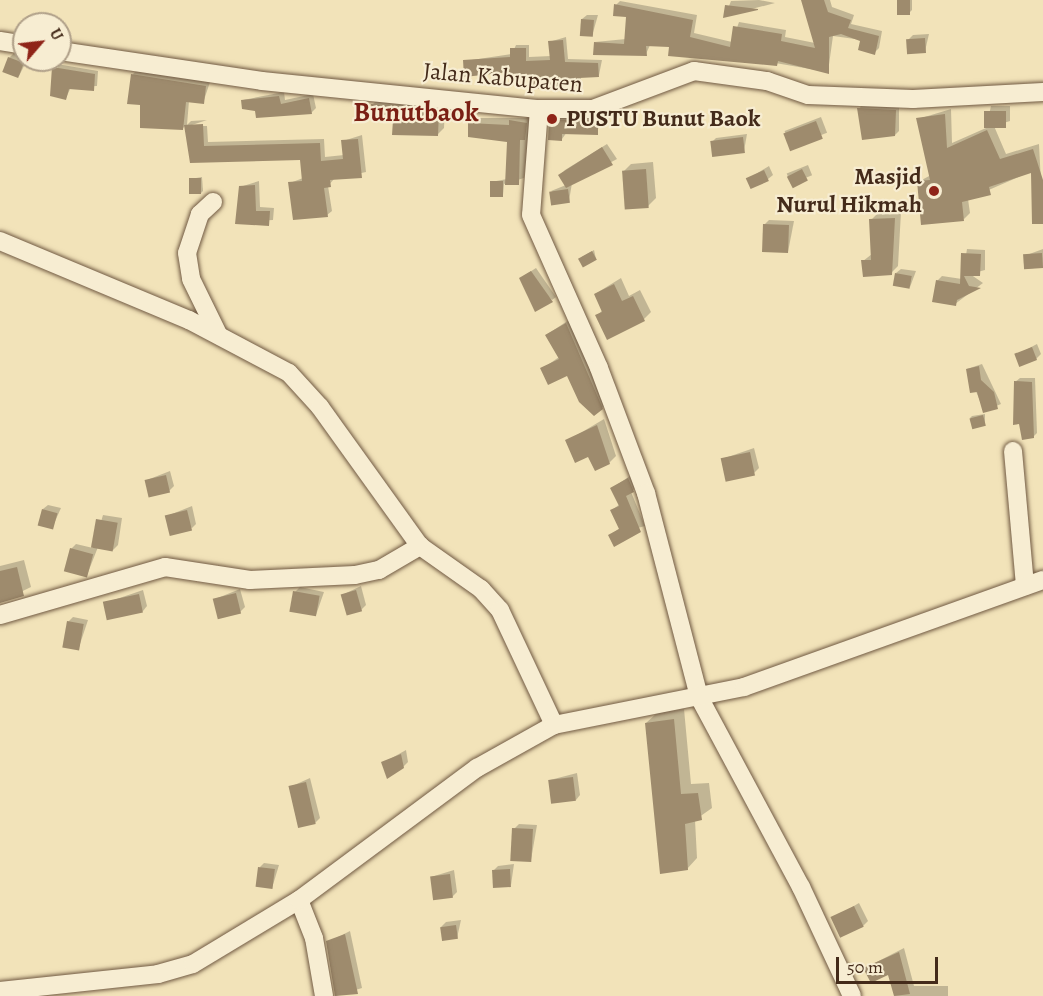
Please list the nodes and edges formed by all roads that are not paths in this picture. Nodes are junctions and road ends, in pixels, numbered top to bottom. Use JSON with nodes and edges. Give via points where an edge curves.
{"nodes":[{"id":1,"x":72,"y":53,"type":"edge"},
{"id":2,"x":1043,"y":92,"type":"edge"},
{"id":3,"x":539,"y":109,"type":"junction"},
{"id":4,"x":213,"y":202,"type":"dead end"},
{"id":5,"x":0,"y":241,"type":"edge"},
{"id":6,"x":218,"y":334,"type":"junction"},
{"id":7,"x":1012,"y":451,"type":"dead end"},
{"id":8,"x":420,"y":546,"type":"junction"},
{"id":9,"x":1043,"y":580,"type":"edge"},
{"id":10,"x":1025,"y":585,"type":"junction"},
{"id":11,"x":0,"y":615,"type":"edge"},
{"id":12,"x":699,"y":697,"type":"junction"},
{"id":13,"x":554,"y":725,"type":"junction"},
{"id":14,"x":299,"y":900,"type":"junction"},
{"id":15,"x":115,"y":988,"type":"edge"},
{"id":16,"x":0,"y":991,"type":"edge"},
{"id":17,"x":324,"y":996,"type":"edge"},
{"id":18,"x":852,"y":996,"type":"edge"}],
"edges":[{"from":1,"to":3,"type":"street","name":"Jalan Kabupaten","via":[[262,81]]},
{"from":2,"to":3,"type":"street","name":"Jalan Kabupaten","via":[[913,99],[807,94],[767,81],[694,71],[593,109]]},
{"from":3,"to":12,"type":"street","via":[[531,215],[600,368],[646,493]]},
{"from":4,"to":6,"type":"street","via":[[200,214],[187,253],[191,279]]},
{"from":5,"to":6,"type":"street"},
{"from":6,"to":8,"type":"street","via":[[289,373],[320,407]]},
{"from":7,"to":10,"type":"street"},
{"from":8,"to":11,"type":"street","via":[[379,570],[355,575],[250,580],[165,567]]},
{"from":8,"to":13,"type":"street","via":[[481,589],[500,610]]},
{"from":9,"to":10,"type":"street"},
{"from":10,"to":12,"type":"street","via":[[744,687]]},
{"from":12,"to":13,"type":"street"},
{"from":12,"to":18,"type":"street","via":[[801,887]]},
{"from":13,"to":14,"type":"street","via":[[477,768]]},
{"from":14,"to":15,"type":"street","via":[[193,964]]},
{"from":14,"to":17,"type":"street","via":[[314,938]]},
{"from":15,"to":16,"type":"street"}]}
